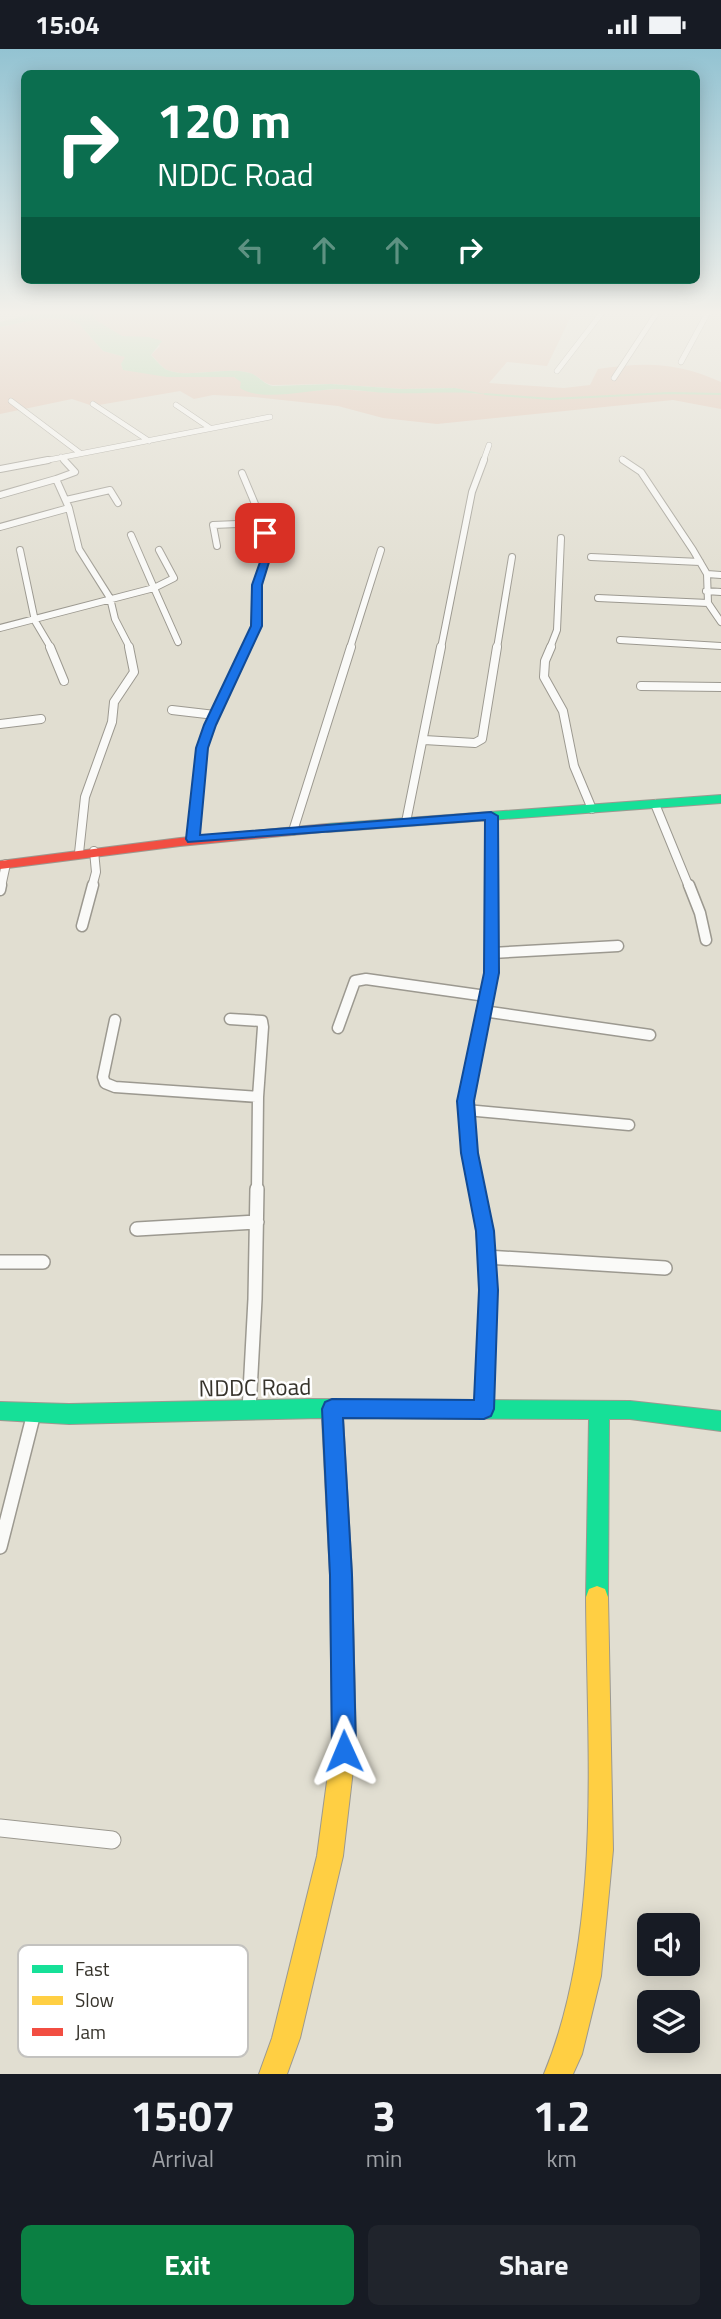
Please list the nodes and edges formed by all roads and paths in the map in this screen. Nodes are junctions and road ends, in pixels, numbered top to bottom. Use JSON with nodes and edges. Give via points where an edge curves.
{"nodes":[{"id":1,"x":20,"y":408,"type":"edge"},
{"id":2,"x":100,"y":408,"type":"edge"},
{"id":3,"x":181,"y":408,"type":"edge"},
{"id":4,"x":270,"y":417,"type":"dead end"},
{"id":5,"x":210,"y":428,"type":"junction"},
{"id":6,"x":149,"y":441,"type":"junction"},
{"id":7,"x":489,"y":445,"type":"dead end"},
{"id":8,"x":80,"y":453,"type":"junction"},
{"id":9,"x":61,"y":457,"type":"junction"},
{"id":10,"x":622,"y":459,"type":"dead end"},
{"id":11,"x":0,"y":469,"type":"edge"},
{"id":12,"x":242,"y":473,"type":"dead end"},
{"id":13,"x":56,"y":479,"type":"junction"},
{"id":14,"x":0,"y":495,"type":"edge"},
{"id":15,"x":66,"y":500,"type":"junction"},
{"id":16,"x":118,"y":503,"type":"dead end"},
{"id":17,"x":69,"y":508,"type":"junction"},
{"id":18,"x":262,"y":523,"type":"junction"},
{"id":19,"x":0,"y":527,"type":"edge"},
{"id":20,"x":131,"y":535,"type":"dead end"},
{"id":21,"x":561,"y":538,"type":"dead end"},
{"id":22,"x":217,"y":546,"type":"dead end"},
{"id":23,"x":20,"y":550,"type":"dead end"},
{"id":24,"x":382,"y":550,"type":"dead end"},
{"id":25,"x":159,"y":551,"type":"dead end"},
{"id":26,"x":512,"y":557,"type":"dead end"},
{"id":27,"x":591,"y":557,"type":"dead end"},
{"id":28,"x":700,"y":562,"type":"junction"},
{"id":29,"x":707,"y":574,"type":"junction"},
{"id":30,"x":721,"y":575,"type":"edge"},
{"id":31,"x":154,"y":589,"type":"junction"},
{"id":32,"x":706,"y":591,"type":"junction"},
{"id":33,"x":721,"y":592,"type":"edge"},
{"id":34,"x":110,"y":598,"type":"junction"},
{"id":35,"x":598,"y":598,"type":"dead end"},
{"id":36,"x":708,"y":603,"type":"junction"},
{"id":37,"x":717,"y":613,"type":"edge"},
{"id":38,"x":35,"y":621,"type":"junction"},
{"id":39,"x":721,"y":622,"type":"edge"},
{"id":40,"x":0,"y":628,"type":"edge"},
{"id":41,"x":620,"y":640,"type":"dead end"},
{"id":42,"x":178,"y":642,"type":"dead end"},
{"id":43,"x":721,"y":646,"type":"edge"},
{"id":44,"x":64,"y":681,"type":"dead end"},
{"id":45,"x":641,"y":686,"type":"dead end"},
{"id":46,"x":721,"y":687,"type":"edge"},
{"id":47,"x":172,"y":710,"type":"dead end"},
{"id":48,"x":215,"y":715,"type":"junction"},
{"id":49,"x":41,"y":719,"type":"dead end"},
{"id":50,"x":0,"y":724,"type":"edge"},
{"id":51,"x":425,"y":740,"type":"junction"},
{"id":52,"x":721,"y":799,"type":"edge"},
{"id":53,"x":655,"y":804,"type":"junction"},
{"id":54,"x":592,"y":809,"type":"junction"},
{"id":55,"x":491,"y":816,"type":"junction"},
{"id":56,"x":406,"y":822,"type":"junction"},
{"id":57,"x":293,"y":831,"type":"junction"},
{"id":58,"x":193,"y":839,"type":"junction"},
{"id":59,"x":86,"y":852,"type":"junction"},
{"id":60,"x":3,"y":865,"type":"edge"},
{"id":61,"x":0,"y":890,"type":"edge"},
{"id":62,"x":82,"y":926,"type":"dead end"},
{"id":63,"x":706,"y":940,"type":"dead end"},
{"id":64,"x":618,"y":946,"type":"dead end"},
{"id":65,"x":492,"y":953,"type":"junction"},
{"id":66,"x":486,"y":996,"type":"junction"},
{"id":67,"x":483,"y":1011,"type":"junction"},
{"id":68,"x":230,"y":1019,"type":"dead end"},
{"id":69,"x":116,"y":1020,"type":"dead end"},
{"id":70,"x":338,"y":1028,"type":"dead end"},
{"id":71,"x":649,"y":1035,"type":"dead end"},
{"id":72,"x":258,"y":1097,"type":"junction"},
{"id":73,"x":466,"y":1110,"type":"junction"},
{"id":74,"x":629,"y":1125,"type":"dead end"},
{"id":75,"x":257,"y":1221,"type":"junction"},
{"id":76,"x":137,"y":1229,"type":"dead end"},
{"id":77,"x":486,"y":1257,"type":"junction"},
{"id":78,"x":0,"y":1262,"type":"edge"},
{"id":79,"x":43,"y":1262,"type":"dead end"},
{"id":80,"x":666,"y":1268,"type":"dead end"},
{"id":81,"x":332,"y":1409,"type":"junction"},
{"id":82,"x":484,"y":1409,"type":"junction"},
{"id":83,"x":249,"y":1410,"type":"junction"},
{"id":84,"x":599,"y":1410,"type":"junction"},
{"id":85,"x":0,"y":1412,"type":"edge"},
{"id":86,"x":34,"y":1413,"type":"junction"},
{"id":87,"x":721,"y":1421,"type":"edge"},
{"id":88,"x":7,"y":1494,"type":"edge"},
{"id":89,"x":0,"y":1547,"type":"edge"},
{"id":90,"x":0,"y":1828,"type":"edge"},
{"id":91,"x":112,"y":1840,"type":"dead end"},
{"id":92,"x":273,"y":2074,"type":"edge"},
{"id":93,"x":558,"y":2074,"type":"edge"}],
"edges":[{"from":1,"to":8,"type":"street"},
{"from":2,"to":6,"type":"street"},
{"from":3,"to":5,"type":"street"},
{"from":4,"to":5,"type":"street"},
{"from":5,"to":6,"type":"street"},
{"from":6,"to":8,"type":"street"},
{"from":7,"to":51,"type":"street","via":[[472,492]]},
{"from":8,"to":9,"type":"street"},
{"from":9,"to":11,"type":"street"},
{"from":9,"to":13,"type":"street","via":[[75,472]]},
{"from":10,"to":28,"type":"street","via":[[641,473]]},
{"from":12,"to":18,"type":"street"},
{"from":13,"to":14,"type":"street"},
{"from":13,"to":15,"type":"street"},
{"from":15,"to":16,"type":"street","via":[[110,490]]},
{"from":15,"to":17,"type":"street"},
{"from":17,"to":19,"type":"street"},
{"from":17,"to":34,"type":"street","via":[[79,549]]},
{"from":18,"to":22,"type":"street","via":[[213,525]]},
{"from":18,"to":48,"type":"street","via":[[267,528],[257,585],[257,626]]},
{"from":20,"to":31,"type":"street"},
{"from":21,"to":54,"type":"street","via":[[557,631],[544,677],[563,711],[574,767]]},
{"from":23,"to":38,"type":"street"},
{"from":24,"to":57,"type":"street"},
{"from":25,"to":31,"type":"street","via":[[174,578]]},
{"from":26,"to":51,"type":"street","via":[[482,739],[475,743]]},
{"from":27,"to":28,"type":"street"},
{"from":28,"to":29,"type":"street"},
{"from":29,"to":30,"type":"street"},
{"from":29,"to":32,"type":"street"},
{"from":31,"to":34,"type":"street"},
{"from":31,"to":42,"type":"street"},
{"from":32,"to":33,"type":"street"},
{"from":32,"to":36,"type":"street"},
{"from":34,"to":38,"type":"street"},
{"from":34,"to":59,"type":"street","via":[[134,672],[114,702],[112,722],[85,797]]},
{"from":35,"to":36,"type":"street"},
{"from":36,"to":37,"type":"street"},
{"from":37,"to":39,"type":"street"},
{"from":38,"to":40,"type":"street"},
{"from":38,"to":44,"type":"street"},
{"from":41,"to":43,"type":"street"},
{"from":45,"to":46,"type":"street"},
{"from":47,"to":48,"type":"street"},
{"from":48,"to":58,"type":"street","via":[[202,748]]},
{"from":49,"to":50,"type":"street"},
{"from":51,"to":56,"type":"street"},
{"from":52,"to":53,"type":"street"},
{"from":53,"to":54,"type":"street"},
{"from":53,"to":63,"type":"street","via":[[700,913]]},
{"from":54,"to":55,"type":"street"},
{"from":55,"to":56,"type":"street"},
{"from":55,"to":65,"type":"street"},
{"from":56,"to":57,"type":"street"},
{"from":57,"to":58,"type":"street"},
{"from":58,"to":59,"type":"street"},
{"from":59,"to":60,"type":"street"},
{"from":59,"to":62,"type":"street","via":[[96,872]]},
{"from":60,"to":61,"type":"street"},
{"from":64,"to":65,"type":"street"},
{"from":65,"to":66,"type":"street"},
{"from":66,"to":67,"type":"street"},
{"from":66,"to":70,"type":"street","via":[[355,981]]},
{"from":67,"to":71,"type":"street"},
{"from":67,"to":73,"type":"street"},
{"from":68,"to":72,"type":"street","via":[[262,1021]]},
{"from":69,"to":72,"type":"street","via":[[105,1083]]},
{"from":72,"to":75,"type":"street"},
{"from":73,"to":74,"type":"street"},
{"from":73,"to":77,"type":"street"},
{"from":75,"to":76,"type":"street"},
{"from":75,"to":83,"type":"street"},
{"from":77,"to":80,"type":"street"},
{"from":77,"to":82,"type":"street"},
{"from":78,"to":79,"type":"street"},
{"from":81,"to":82,"type":"street","name":"NDDC Road"},
{"from":81,"to":83,"type":"street","name":"NDDC Road"},
{"from":81,"to":92,"type":"street","via":[[344,1751],[330,1856]]},
{"from":82,"to":84,"type":"street","name":"NDDC Road"},
{"from":83,"to":86,"type":"street","name":"NDDC Road"},
{"from":84,"to":87,"type":"street","name":"NDDC Road"},
{"from":84,"to":93,"type":"street","via":[[600,1850],[587,1976],[568,2054]]},
{"from":85,"to":86,"type":"street","name":"NDDC Road"},
{"from":86,"to":88,"type":"street"},
{"from":88,"to":89,"type":"street"},
{"from":90,"to":91,"type":"street"}]}
